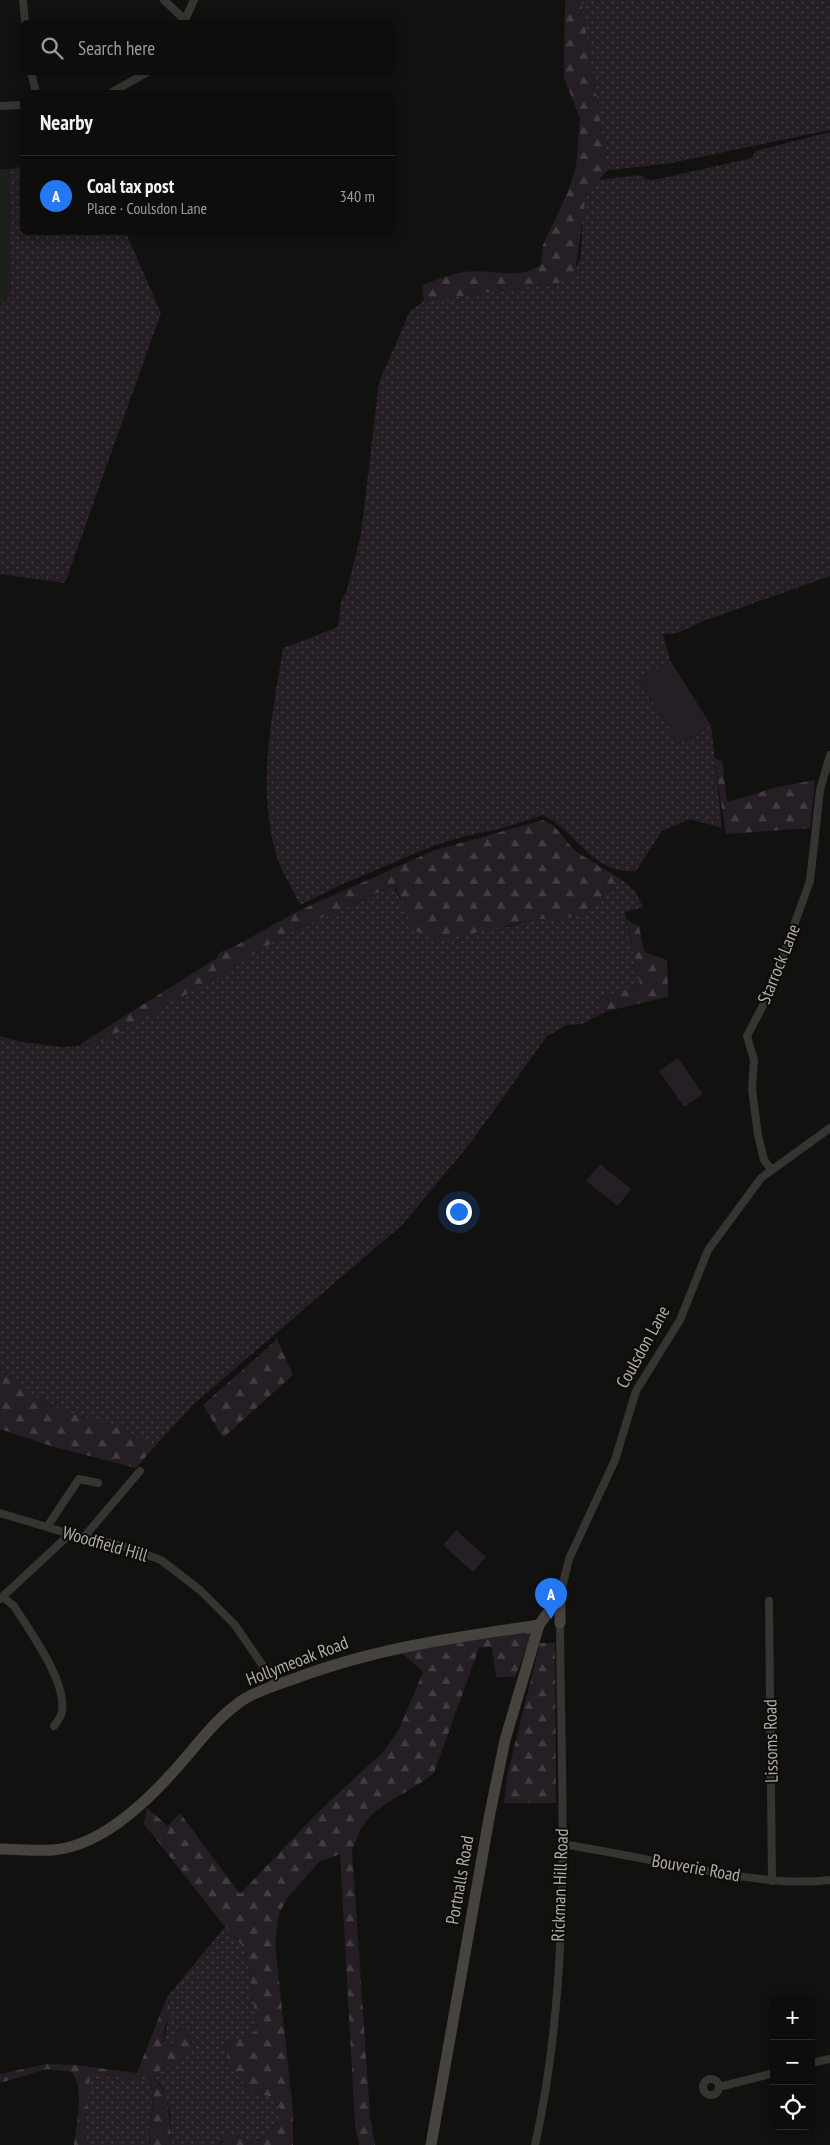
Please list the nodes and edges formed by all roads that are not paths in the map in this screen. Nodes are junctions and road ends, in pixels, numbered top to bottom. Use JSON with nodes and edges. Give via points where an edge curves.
{"nodes":[{"id":1,"x":23,"y":0,"type":"edge"},
{"id":2,"x":164,"y":0,"type":"edge"},
{"id":3,"x":194,"y":0,"type":"edge"},
{"id":4,"x":26,"y":20,"type":"edge"},
{"id":5,"x":184,"y":20,"type":"edge"},
{"id":6,"x":185,"y":20,"type":"edge"},
{"id":7,"x":32,"y":75,"type":"edge"},
{"id":8,"x":143,"y":75,"type":"edge"},
{"id":9,"x":36,"y":90,"type":"edge"},
{"id":10,"x":116,"y":90,"type":"edge"},
{"id":11,"x":20,"y":105,"type":"edge"},
{"id":12,"x":0,"y":106,"type":"edge"},
{"id":13,"x":830,"y":755,"type":"edge"},
{"id":14,"x":830,"y":1128,"type":"edge"},
{"id":15,"x":771,"y":1169,"type":"junction"},
{"id":16,"x":140,"y":1470,"type":"dead end"},
{"id":17,"x":98,"y":1483,"type":"dead end"},
{"id":18,"x":0,"y":1513,"type":"edge"},
{"id":19,"x":47,"y":1527,"type":"junction"},
{"id":20,"x":70,"y":1534,"type":"junction"},
{"id":21,"x":84,"y":1536,"type":"junction"},
{"id":22,"x":560,"y":1596,"type":"junction"},
{"id":23,"x":1,"y":1598,"type":"edge"},
{"id":24,"x":769,"y":1602,"type":"dead end"},
{"id":25,"x":560,"y":1623,"type":"joint"},
{"id":26,"x":539,"y":1625,"type":"junction"},
{"id":27,"x":276,"y":1685,"type":"junction"},
{"id":28,"x":54,"y":1726,"type":"dead end"},
{"id":29,"x":562,"y":1844,"type":"junction"},
{"id":30,"x":0,"y":1849,"type":"edge"},
{"id":31,"x":772,"y":1880,"type":"junction"},
{"id":32,"x":830,"y":1880,"type":"edge"},
{"id":33,"x":830,"y":2059,"type":"edge"},
{"id":34,"x":815,"y":2063,"type":"edge"},
{"id":35,"x":770,"y":2074,"type":"edge"},
{"id":36,"x":719,"y":2087,"type":"dead end"},
{"id":37,"x":431,"y":2145,"type":"edge"},
{"id":38,"x":534,"y":2145,"type":"edge"}],
"edges":[{"from":1,"to":4,"type":"street"},
{"from":2,"to":5,"type":"street"},
{"from":3,"to":6,"type":"street"},
{"from":7,"to":9,"type":"street"},
{"from":8,"to":10,"type":"street"},
{"from":11,"to":12,"type":"street"},
{"from":13,"to":15,"type":"street","name":"Starrock Lane","via":[[820,790],[810,881],[769,994],[747,1036],[754,1060],[752,1088],[758,1136],[764,1160]]},
{"from":14,"to":15,"type":"street","name":"Coulsdon Lane"},
{"from":15,"to":22,"type":"street","name":"Coulsdon Lane","via":[[714,1238],[680,1320],[636,1391],[615,1460],[569,1559]]},
{"from":16,"to":21,"type":"street"},
{"from":17,"to":19,"type":"street","via":[[79,1479]]},
{"from":18,"to":19,"type":"street","name":"Woodfield Hill"},
{"from":19,"to":20,"type":"street","name":"Woodfield Hill"},
{"from":20,"to":21,"type":"street","name":"Woodfield Hill"},
{"from":20,"to":23,"type":"street"},
{"from":21,"to":27,"type":"street","name":"Woodfield Hill","via":[[161,1560],[200,1590],[235,1625]]},
{"from":22,"to":25,"type":"street","name":"Coulsdon Lane"},
{"from":22,"to":26,"type":"street","name":"Coulsdon Lane"},
{"from":23,"to":28,"type":"street","via":[[14,1606],[58,1683],[62,1714]]},
{"from":24,"to":31,"type":"street","name":"Lissoms Road"},
{"from":25,"to":29,"type":"street","name":"Rickman Hill Road"},
{"from":26,"to":27,"type":"street","name":"Hollymeoak Road","via":[[438,1639],[360,1656]]},
{"from":26,"to":37,"type":"street","name":"Portnalls Road","via":[[505,1740]]},
{"from":27,"to":30,"type":"street","name":"Hollymeoak Road","via":[[246,1698],[210,1728],[145,1802],[107,1830],[54,1850]]},
{"from":29,"to":31,"type":"street","name":"Bouverie Road","via":[[691,1869]]},
{"from":29,"to":38,"type":"street","name":"Rickman Hill Road","via":[[552,2048]]},
{"from":31,"to":32,"type":"street","name":"Bouverie Road","via":[[801,1884]]},
{"from":33,"to":34,"type":"street"},
{"from":35,"to":36,"type":"street"}]}
